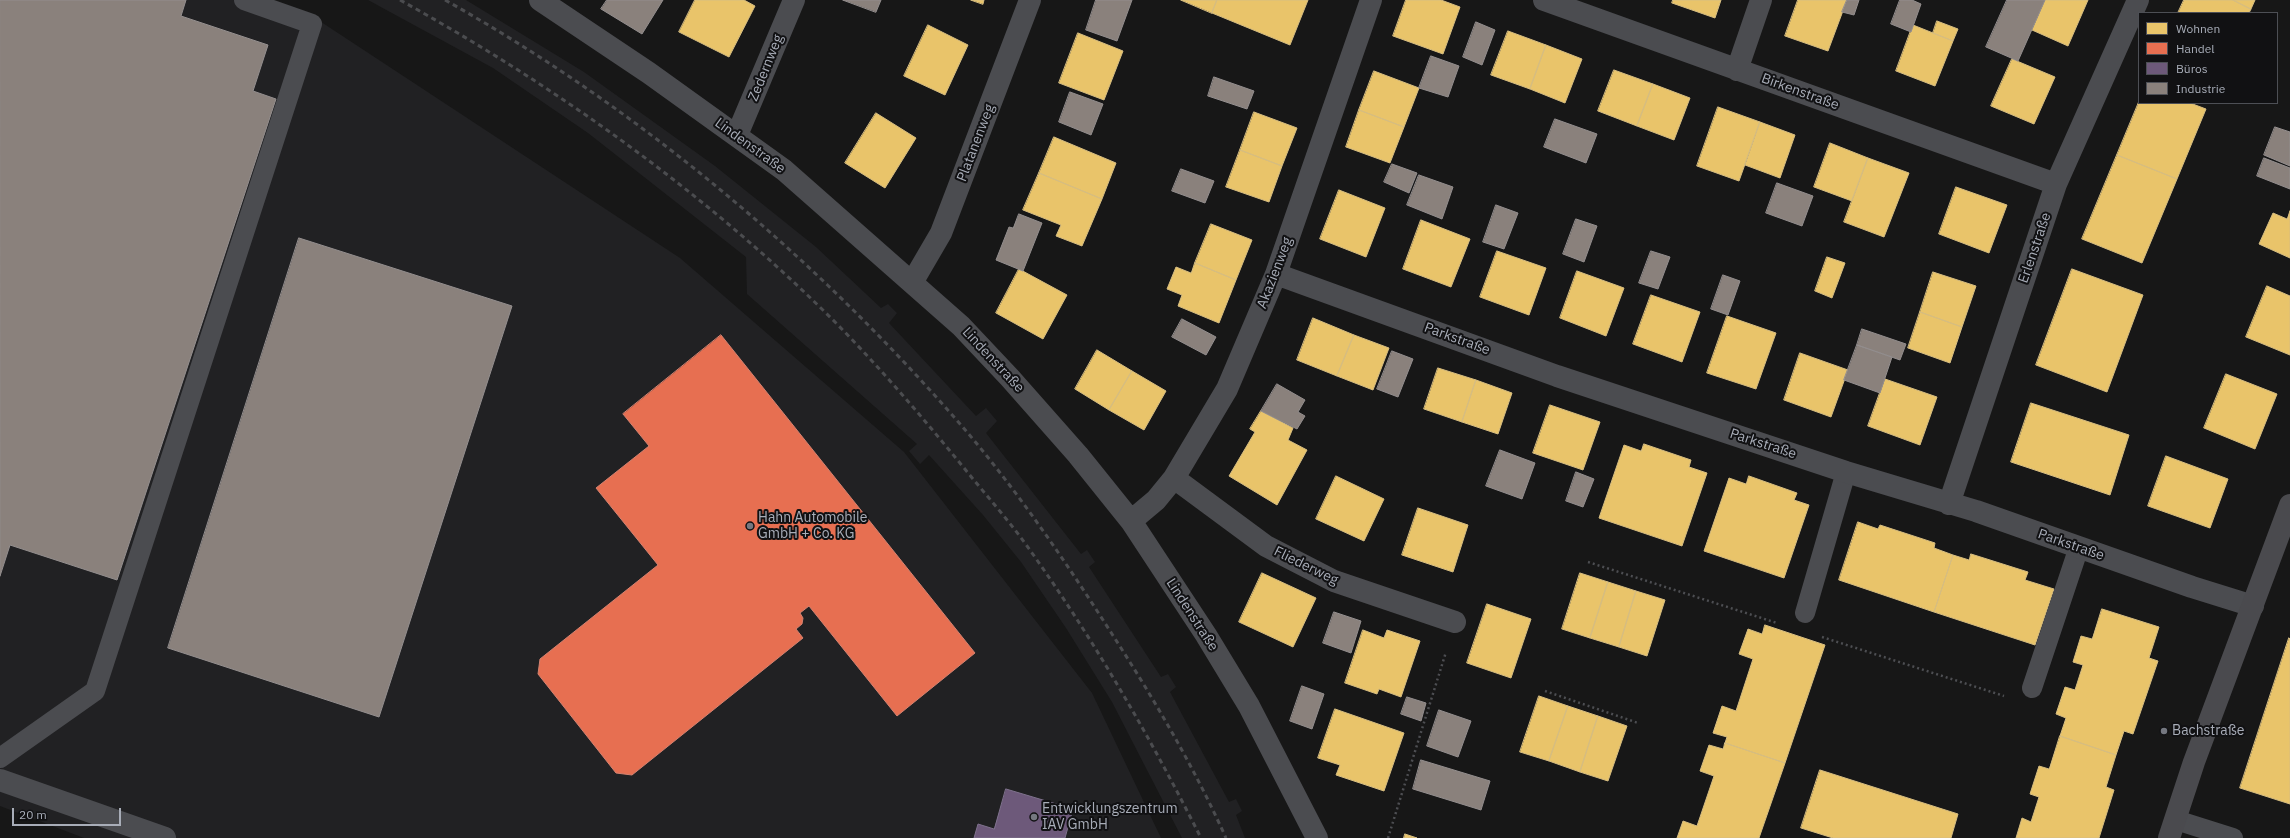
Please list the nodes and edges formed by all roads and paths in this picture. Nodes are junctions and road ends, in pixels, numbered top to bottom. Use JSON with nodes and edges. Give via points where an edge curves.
{"nodes":[{"id":1,"x":244,"y":0,"type":"edge"},
{"id":2,"x":540,"y":0,"type":"edge"},
{"id":3,"x":794,"y":0,"type":"edge"},
{"id":4,"x":1030,"y":0,"type":"edge"},
{"id":5,"x":1371,"y":0,"type":"edge"},
{"id":6,"x":1544,"y":0,"type":"edge"},
{"id":7,"x":1761,"y":0,"type":"edge"},
{"id":8,"x":2138,"y":0,"type":"edge"},
{"id":9,"x":567,"y":7,"type":"edge"},
{"id":10,"x":1737,"y":70,"type":"junction"},
{"id":11,"x":737,"y":135,"type":"junction"},
{"id":12,"x":2056,"y":184,"type":"junction"},
{"id":13,"x":1276,"y":274,"type":"junction"},
{"id":14,"x":913,"y":281,"type":"junction"},
{"id":15,"x":1846,"y":472,"type":"junction"},
{"id":16,"x":1174,"y":478,"type":"junction"},
{"id":17,"x":1950,"y":504,"type":"junction"},
{"id":18,"x":2290,"y":505,"type":"edge"},
{"id":19,"x":1131,"y":521,"type":"junction"},
{"id":20,"x":2079,"y":547,"type":"junction"},
{"id":21,"x":2254,"y":606,"type":"junction"},
{"id":22,"x":1805,"y":613,"type":"dead end"},
{"id":23,"x":1455,"y":622,"type":"joint"},
{"id":24,"x":2032,"y":688,"type":"dead end"},
{"id":25,"x":1545,"y":691,"type":"dead end"},
{"id":26,"x":1638,"y":723,"type":"dead end"},
{"id":27,"x":0,"y":758,"type":"edge"},
{"id":28,"x":0,"y":780,"type":"edge"},
{"id":29,"x":2172,"y":829,"type":"edge"},
{"id":30,"x":165,"y":838,"type":"edge"},
{"id":31,"x":1317,"y":838,"type":"edge"},
{"id":32,"x":1388,"y":838,"type":"edge"},
{"id":33,"x":2233,"y":838,"type":"edge"}],
"edges":[{"from":1,"to":27,"type":"lane","via":[[312,24],[156,482],[95,691]]},
{"from":2,"to":9,"type":"street","name":"Lindenstraße"},
{"from":3,"to":11,"type":"street","name":"Zedernweg"},
{"from":4,"to":14,"type":"street","name":"Platanenweg","via":[[941,232]]},
{"from":5,"to":13,"type":"street","name":"Akazienweg"},
{"from":6,"to":10,"type":"street","name":"Birkenstraße"},
{"from":7,"to":10,"type":"street"},
{"from":8,"to":12,"type":"street","name":"Erlenstraße"},
{"from":9,"to":11,"type":"street","name":"Lindenstraße"},
{"from":10,"to":12,"type":"street","name":"Birkenstraße"},
{"from":11,"to":14,"type":"street","name":"Lindenstraße","via":[[784,170]]},
{"from":12,"to":17,"type":"street","name":"Erlenstraße"},
{"from":13,"to":15,"type":"street","name":"Parkstraße","via":[[1557,376]]},
{"from":13,"to":16,"type":"street","name":"Akazienweg","via":[[1227,389]]},
{"from":14,"to":19,"type":"street","name":"Lindenstraße","via":[[962,326],[1010,378],[1078,455]]},
{"from":15,"to":17,"type":"street","name":"Parkstraße"},
{"from":15,"to":22,"type":"lane"},
{"from":16,"to":19,"type":"street","name":"Akazienweg","via":[[1156,500]]},
{"from":16,"to":23,"type":"street","name":"Fliederweg","via":[[1266,546],[1334,581]]},
{"from":17,"to":20,"type":"street","name":"Parkstraße"},
{"from":18,"to":21,"type":"main road"},
{"from":19,"to":31,"type":"street","name":"Lindenstraße","via":[[1249,706]]},
{"from":20,"to":21,"type":"street","name":"Parkstraße"},
{"from":20,"to":24,"type":"lane"},
{"from":21,"to":29,"type":"main road","via":[[2194,762]]},
{"from":23,"to":32,"type":"path"},
{"from":25,"to":26,"type":"path"},
{"from":28,"to":30,"type":"street"},
{"from":29,"to":33,"type":"lane"}]}
